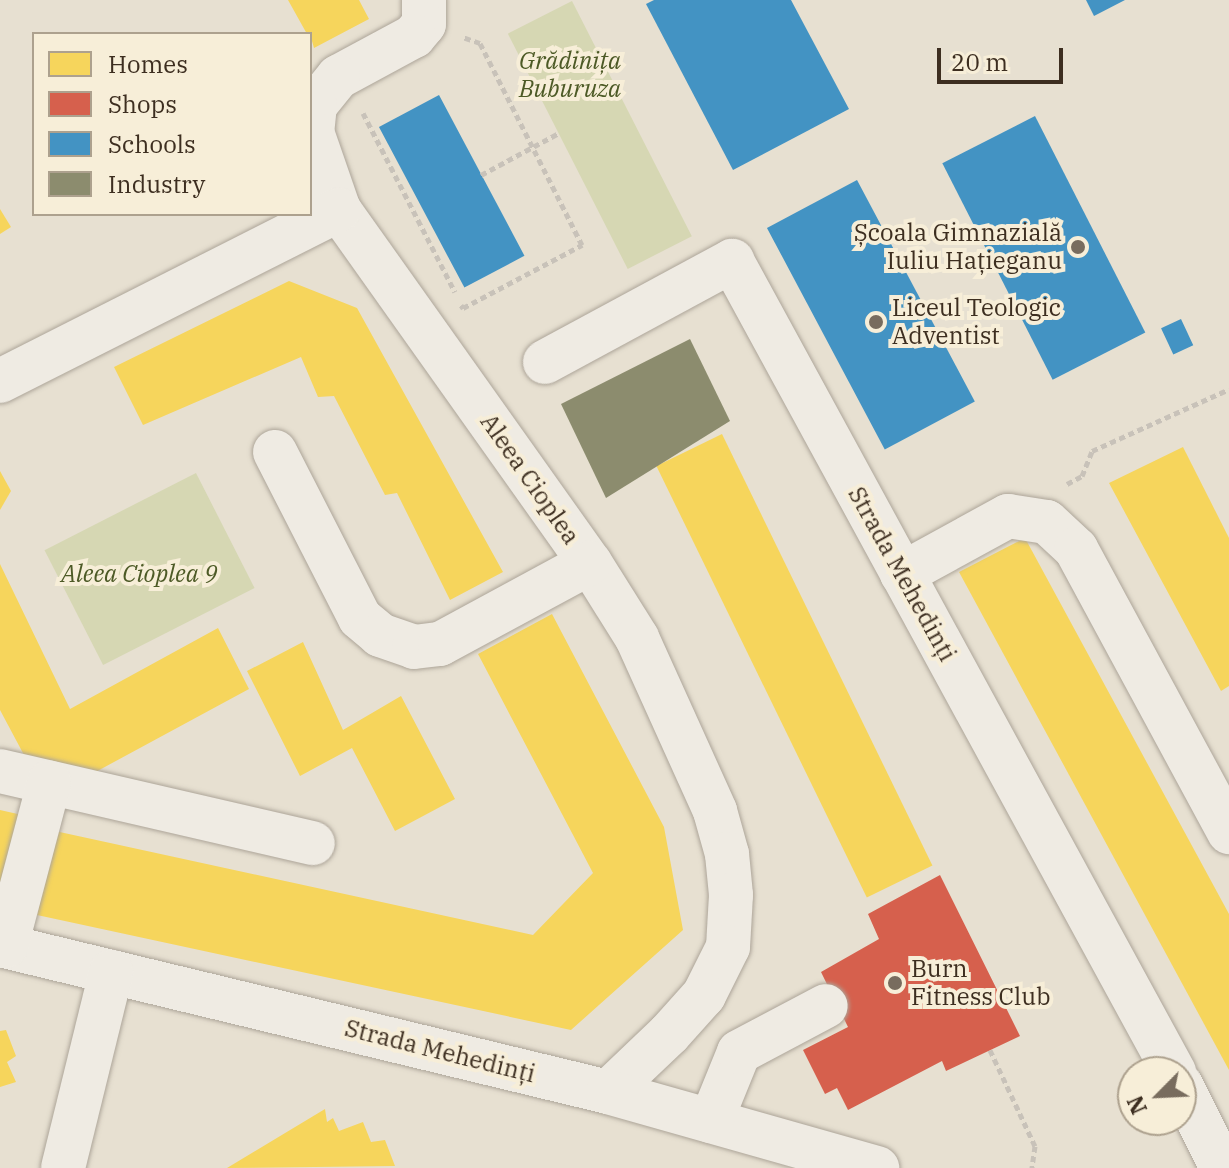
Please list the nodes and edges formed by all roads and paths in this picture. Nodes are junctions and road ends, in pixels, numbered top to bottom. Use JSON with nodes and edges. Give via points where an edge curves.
{"nodes":[{"id":1,"x":424,"y":12,"type":"edge"},
{"id":2,"x":343,"y":74,"type":"junction"},
{"id":3,"x":559,"y":133,"type":"dead end"},
{"id":4,"x":532,"y":147,"type":"junction"},
{"id":5,"x":481,"y":175,"type":"dead end"},
{"id":6,"x":339,"y":210,"type":"junction"},
{"id":7,"x":545,"y":362,"type":"dead end"},
{"id":8,"x":0,"y":381,"type":"edge"},
{"id":9,"x":1229,"y":389,"type":"edge"},
{"id":10,"x":275,"y":452,"type":"dead end"},
{"id":11,"x":1082,"y":476,"type":"dead end"},
{"id":12,"x":590,"y":563,"type":"junction"},
{"id":13,"x":902,"y":574,"type":"junction"},
{"id":14,"x":0,"y":771,"type":"edge"},
{"id":15,"x":49,"y":783,"type":"junction"},
{"id":16,"x":1229,"y":832,"type":"edge"},
{"id":17,"x":313,"y":843,"type":"dead end"},
{"id":18,"x":3,"y":945,"type":"edge"},
{"id":19,"x":111,"y":972,"type":"junction"},
{"id":20,"x":826,"y":1006,"type":"dead end"},
{"id":21,"x":990,"y":1050,"type":"dead end"},
{"id":22,"x":1165,"y":1056,"type":"edge"},
{"id":23,"x":608,"y":1092,"type":"junction"},
{"id":24,"x":1197,"y":1117,"type":"edge"},
{"id":25,"x":711,"y":1121,"type":"junction"},
{"id":26,"x":63,"y":1168,"type":"edge"},
{"id":27,"x":877,"y":1168,"type":"edge"},
{"id":28,"x":1032,"y":1168,"type":"edge"},
{"id":29,"x":1222,"y":1168,"type":"edge"}],
"edges":[{"from":1,"to":2,"type":"street","name":"Aleea Cioplea","via":[[414,36]]},
{"from":1,"to":4,"type":"path","via":[[480,43]]},
{"from":2,"to":4,"type":"path","via":[[463,308],[582,245]]},
{"from":2,"to":6,"type":"street","name":"Aleea Cioplea","via":[[315,105],[312,132]]},
{"from":3,"to":4,"type":"path"},
{"from":4,"to":5,"type":"path"},
{"from":6,"to":8,"type":"street"},
{"from":6,"to":12,"type":"street","name":"Aleea Cioplea"},
{"from":7,"to":13,"type":"street","name":"Strada Mehedinți","via":[[732,261]]},
{"from":9,"to":11,"type":"path","via":[[1092,451]]},
{"from":10,"to":12,"type":"street","via":[[360,618],[380,635],[414,647],[440,644]]},
{"from":12,"to":23,"type":"street","name":"Aleea Cioplea","via":[[637,638],[698,771],[727,854],[731,895],[728,947],[704,995]]},
{"from":13,"to":16,"type":"street","via":[[1008,516],[1047,522],[1076,549]]},
{"from":13,"to":22,"type":"street","name":"Strada Mehedinți"},
{"from":14,"to":15,"type":"street"},
{"from":15,"to":17,"type":"street"},
{"from":15,"to":18,"type":"street"},
{"from":18,"to":19,"type":"street","name":"Strada Mehedinți"},
{"from":19,"to":23,"type":"street","name":"Strada Mehedinți"},
{"from":19,"to":26,"type":"street"},
{"from":20,"to":25,"type":"street","via":[[739,1052]]},
{"from":21,"to":28,"type":"path","via":[[1035,1146]]},
{"from":23,"to":25,"type":"street","name":"Strada Mehedinți"},
{"from":24,"to":29,"type":"street"},
{"from":25,"to":27,"type":"street","name":"Strada Mehedinți"}]}
